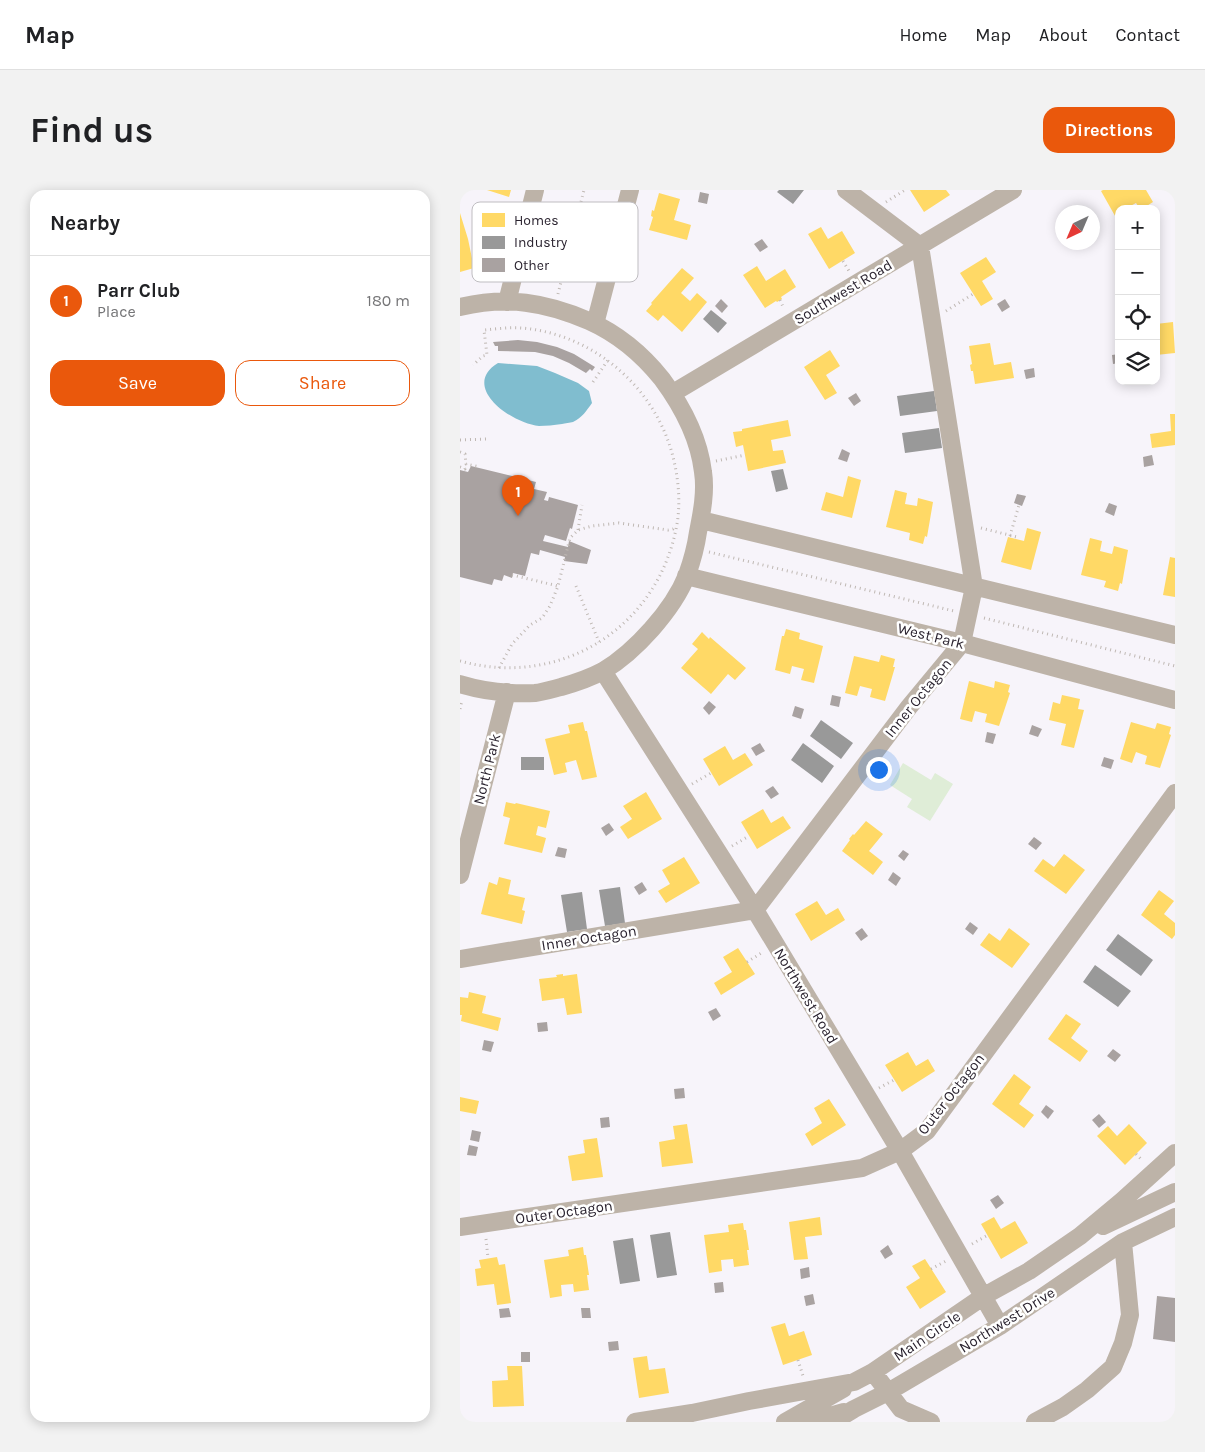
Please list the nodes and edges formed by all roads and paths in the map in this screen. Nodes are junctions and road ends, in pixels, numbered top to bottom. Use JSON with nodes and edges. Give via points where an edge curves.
{"nodes":[{"id":1,"x":846,"y":190,"type":"edge"},
{"id":2,"x":1014,"y":190,"type":"edge"},
{"id":3,"x":920,"y":246,"type":"junction"},
{"id":4,"x":512,"y":282,"type":"edge"},
{"id":5,"x":561,"y":282,"type":"edge"},
{"id":6,"x":606,"y":282,"type":"edge"},
{"id":7,"x":973,"y":294,"type":"dead end"},
{"id":8,"x":507,"y":302,"type":"junction"},
{"id":9,"x":460,"y":308,"type":"edge"},
{"id":10,"x":554,"y":308,"type":"junction"},
{"id":11,"x":932,"y":320,"type":"junction"},
{"id":12,"x":595,"y":324,"type":"junction"},
{"id":13,"x":608,"y":360,"type":"junction"},
{"id":14,"x":473,"y":365,"type":"dead end"},
{"id":15,"x":593,"y":382,"type":"dead end"},
{"id":16,"x":673,"y":393,"type":"junction"},
{"id":17,"x":486,"y":439,"type":"dead end"},
{"id":18,"x":460,"y":440,"type":"edge"},
{"id":19,"x":460,"y":452,"type":"edge"},
{"id":20,"x":745,"y":455,"type":"dead end"},
{"id":21,"x":466,"y":464,"type":"junction"},
{"id":22,"x":460,"y":467,"type":"edge"},
{"id":23,"x":480,"y":467,"type":"dead end"},
{"id":24,"x":704,"y":472,"type":"junction"},
{"id":25,"x":582,"y":505,"type":"dead end"},
{"id":26,"x":1019,"y":505,"type":"dead end"},
{"id":27,"x":701,"y":520,"type":"junction"},
{"id":28,"x":677,"y":523,"type":"junction"},
{"id":29,"x":964,"y":524,"type":"junction"},
{"id":30,"x":578,"y":530,"type":"junction"},
{"id":31,"x":1010,"y":536,"type":"junction"},
{"id":32,"x":1017,"y":540,"type":"dead end"},
{"id":33,"x":695,"y":548,"type":"junction"},
{"id":34,"x":512,"y":575,"type":"dead end"},
{"id":35,"x":686,"y":576,"type":"junction"},
{"id":36,"x":558,"y":586,"type":"junction"},
{"id":37,"x":576,"y":586,"type":"dead end"},
{"id":38,"x":974,"y":587,"type":"junction"},
{"id":39,"x":968,"y":614,"type":"junction"},
{"id":40,"x":1175,"y":635,"type":"edge"},
{"id":41,"x":600,"y":642,"type":"junction"},
{"id":42,"x":962,"y":643,"type":"junction"},
{"id":43,"x":460,"y":661,"type":"edge"},
{"id":44,"x":1175,"y":666,"type":"edge"},
{"id":45,"x":498,"y":668,"type":"junction"},
{"id":46,"x":603,"y":670,"type":"junction"},
{"id":47,"x":460,"y":684,"type":"edge"},
{"id":48,"x":507,"y":692,"type":"junction"},
{"id":49,"x":1175,"y":700,"type":"edge"},
{"id":50,"x":1175,"y":794,"type":"edge"},
{"id":51,"x":460,"y":874,"type":"edge"},
{"id":52,"x":755,"y":910,"type":"junction"},
{"id":53,"x":460,"y":959,"type":"edge"},
{"id":54,"x":900,"y":1151,"type":"junction"},
{"id":55,"x":1175,"y":1153,"type":"edge"},
{"id":56,"x":1174,"y":1192,"type":"edge"},
{"id":57,"x":1175,"y":1217,"type":"edge"},
{"id":58,"x":460,"y":1227,"type":"edge"},
{"id":59,"x":1080,"y":1236,"type":"junction"},
{"id":60,"x":1123,"y":1242,"type":"junction"},
{"id":61,"x":984,"y":1296,"type":"junction"},
{"id":62,"x":1000,"y":1326,"type":"junction"},
{"id":63,"x":874,"y":1372,"type":"junction"},
{"id":64,"x":854,"y":1382,"type":"junction"},
{"id":65,"x":888,"y":1392,"type":"junction"},
{"id":66,"x":854,"y":1409,"type":"junction"},
{"id":67,"x":634,"y":1422,"type":"edge"},
{"id":68,"x":785,"y":1422,"type":"edge"},
{"id":69,"x":809,"y":1422,"type":"edge"},
{"id":70,"x":833,"y":1422,"type":"edge"},
{"id":71,"x":931,"y":1422,"type":"edge"},
{"id":72,"x":1035,"y":1422,"type":"edge"}],
"edges":[{"from":1,"to":3,"type":"street"},
{"from":2,"to":3,"type":"street","name":"Southwest Road"},
{"from":3,"to":11,"type":"street","name":"Inner Octagon"},
{"from":3,"to":16,"type":"street","name":"Southwest Road"},
{"from":4,"to":8,"type":"street"},
{"from":5,"to":10,"type":"path"},
{"from":6,"to":12,"type":"street"},
{"from":7,"to":11,"type":"path"},
{"from":8,"to":9,"type":"street"},
{"from":8,"to":10,"type":"street"},
{"from":10,"to":12,"type":"street"},
{"from":11,"to":29,"type":"street","name":"Inner Octagon"},
{"from":12,"to":16,"type":"street","via":[[630,346]]},
{"from":13,"to":14,"type":"path","via":[[562,337],[522,328],[503,328],[484,330],[488,355]]},
{"from":13,"to":15,"type":"path"},
{"from":13,"to":28,"type":"path","via":[[643,394],[669,441],[677,476]]},
{"from":16,"to":24,"type":"street","via":[[690,426]]},
{"from":17,"to":18,"type":"path"},
{"from":19,"to":21,"type":"path","via":[[465,454]]},
{"from":20,"to":24,"type":"path","via":[[717,461]]},
{"from":21,"to":22,"type":"path","via":[[464,468]]},
{"from":21,"to":23,"type":"path"},
{"from":24,"to":27,"type":"street"},
{"from":25,"to":30,"type":"path"},
{"from":26,"to":31,"type":"path"},
{"from":27,"to":33,"type":"street"},
{"from":27,"to":38,"type":"street"},
{"from":28,"to":30,"type":"path","via":[[673,530],[619,523]]},
{"from":28,"to":41,"type":"path","via":[[670,552],[656,582],[631,616]]},
{"from":29,"to":31,"type":"path"},
{"from":29,"to":38,"type":"street","name":"Inner Octagon"},
{"from":30,"to":36,"type":"path","via":[[570,538]]},
{"from":31,"to":32,"type":"path"},
{"from":33,"to":35,"type":"street"},
{"from":33,"to":39,"type":"path"},
{"from":34,"to":36,"type":"path"},
{"from":35,"to":42,"type":"street","name":"West Park"},
{"from":35,"to":46,"type":"street","via":[[671,605],[640,642]]},
{"from":36,"to":45,"type":"path","via":[[542,618],[512,644]]},
{"from":37,"to":41,"type":"path"},
{"from":38,"to":39,"type":"street","name":"Inner Octagon"},
{"from":38,"to":40,"type":"street"},
{"from":39,"to":42,"type":"street","name":"Inner Octagon"},
{"from":39,"to":44,"type":"path"},
{"from":41,"to":45,"type":"path","via":[[550,663]]},
{"from":42,"to":49,"type":"street","name":"West Park"},
{"from":42,"to":52,"type":"street","name":"Inner Octagon","via":[[909,707]]},
{"from":43,"to":45,"type":"path"},
{"from":46,"to":48,"type":"street","via":[[554,689]]},
{"from":46,"to":52,"type":"street","name":"Northwest Road"},
{"from":47,"to":48,"type":"street"},
{"from":48,"to":51,"type":"street","name":"North Park"},
{"from":50,"to":54,"type":"street","name":"Outer Octagon","via":[[927,1131]]},
{"from":52,"to":53,"type":"street","name":"Inner Octagon"},
{"from":52,"to":54,"type":"street","name":"Northwest Road"},
{"from":54,"to":58,"type":"street","name":"Outer Octagon","via":[[862,1168]]},
{"from":54,"to":61,"type":"street","name":"Northwest Road"},
{"from":55,"to":59,"type":"street","name":"Main Circle"},
{"from":56,"to":59,"type":"street"},
{"from":56,"to":60,"type":"street"},
{"from":57,"to":60,"type":"street","name":"Northwest Drive"},
{"from":59,"to":61,"type":"street","name":"Main Circle","via":[[1029,1272]]},
{"from":60,"to":62,"type":"street","name":"Northwest Drive"},
{"from":60,"to":72,"type":"street","via":[[1130,1315],[1113,1367],[1063,1407]]},
{"from":61,"to":62,"type":"street","name":"Northwest Road"},
{"from":61,"to":63,"type":"street","name":"Main Circle"},
{"from":62,"to":65,"type":"street","name":"Northwest Drive"},
{"from":63,"to":64,"type":"street","name":"Main Circle"},
{"from":63,"to":65,"type":"street"},
{"from":64,"to":67,"type":"street","name":"Main Circle","via":[[692,1414]]},
{"from":64,"to":68,"type":"street"},
{"from":65,"to":66,"type":"street","name":"Northwest Drive"},
{"from":65,"to":71,"type":"street","via":[[900,1409]]},
{"from":66,"to":69,"type":"street"},
{"from":66,"to":70,"type":"street","name":"Northwest Drive"}]}
